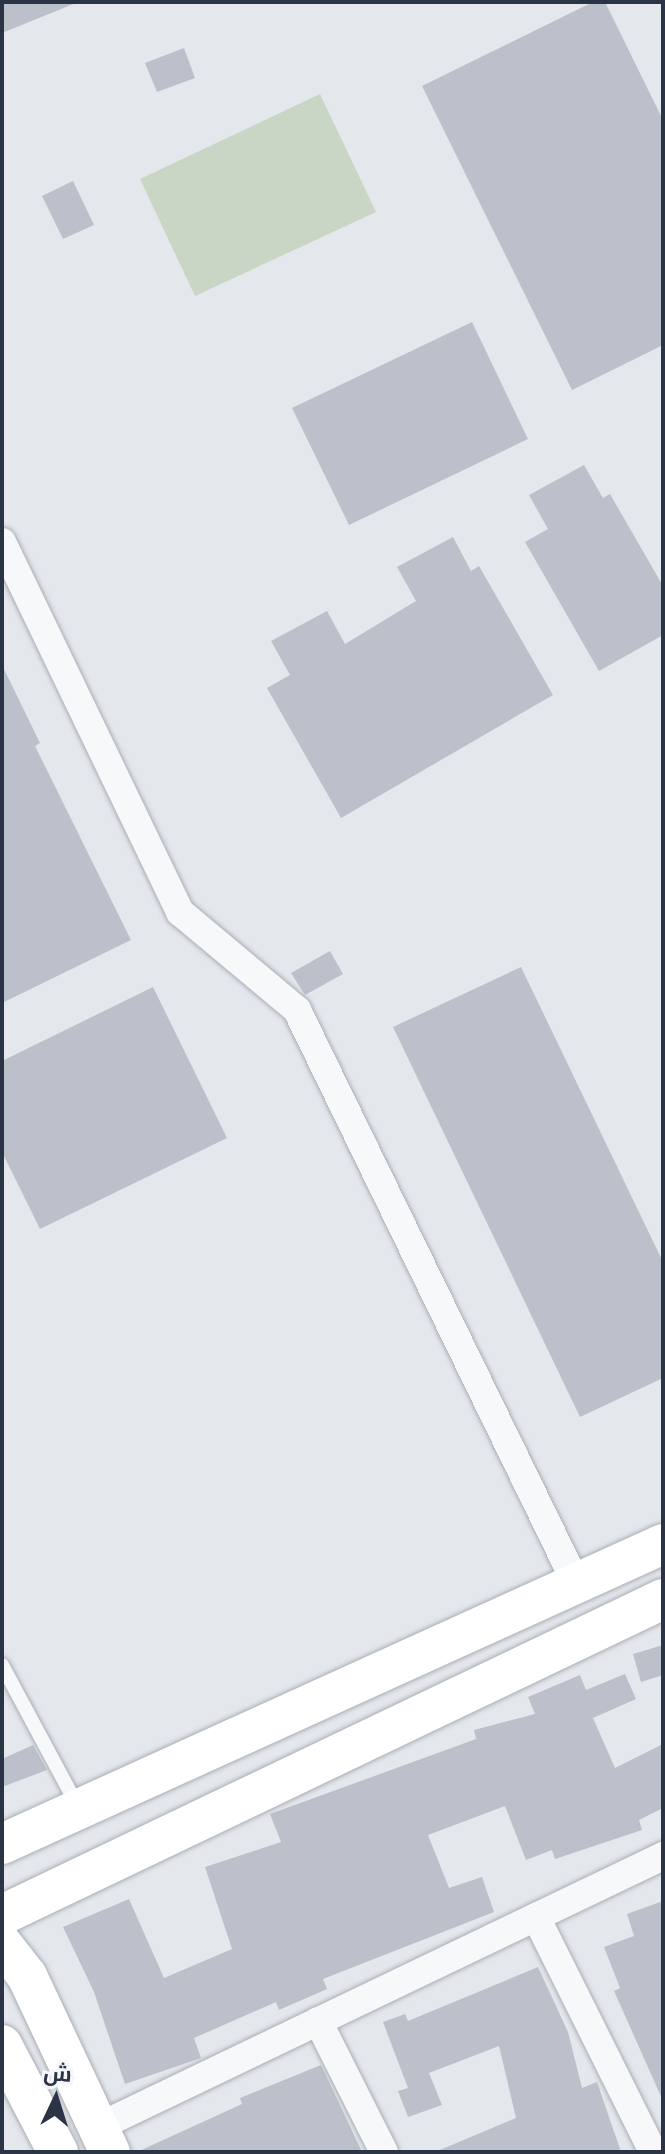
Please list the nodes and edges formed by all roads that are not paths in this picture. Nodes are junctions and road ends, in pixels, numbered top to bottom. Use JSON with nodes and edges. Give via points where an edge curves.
{"nodes":[{"id":1,"x":4,"y":552,"type":"edge"},
{"id":2,"x":663,"y":1544,"type":"edge"},
{"id":3,"x":577,"y":1585,"type":"junction"},
{"id":4,"x":663,"y":1599,"type":"edge"},
{"id":5,"x":2,"y":1665,"type":"edge"},
{"id":6,"x":79,"y":1808,"type":"junction"},
{"id":7,"x":2,"y":1844,"type":"edge"},
{"id":8,"x":663,"y":1856,"type":"edge"},
{"id":9,"x":2,"y":1915,"type":"edge"},
{"id":10,"x":536,"y":1917,"type":"junction"},
{"id":11,"x":2,"y":1944,"type":"edge"},
{"id":12,"x":318,"y":2021,"type":"junction"},
{"id":13,"x":2,"y":2045,"type":"edge"},
{"id":14,"x":104,"y":2139,"type":"edge"},
{"id":15,"x":58,"y":2152,"type":"edge"},
{"id":16,"x":384,"y":2152,"type":"edge"},
{"id":17,"x":653,"y":2152,"type":"edge"}],
"edges":[{"from":1,"to":3,"type":"street","via":[[180,912],[297,1010]]},
{"from":2,"to":3,"type":"street"},
{"from":3,"to":6,"type":"street"},
{"from":4,"to":9,"type":"street"},
{"from":5,"to":6,"type":"lane"},
{"from":6,"to":7,"type":"street"},
{"from":8,"to":10,"type":"street"},
{"from":10,"to":12,"type":"street"},
{"from":10,"to":17,"type":"street"},
{"from":11,"to":14,"type":"street","via":[[27,1976]]},
{"from":12,"to":14,"type":"street"},
{"from":12,"to":16,"type":"street"},
{"from":13,"to":15,"type":"street"}]}
